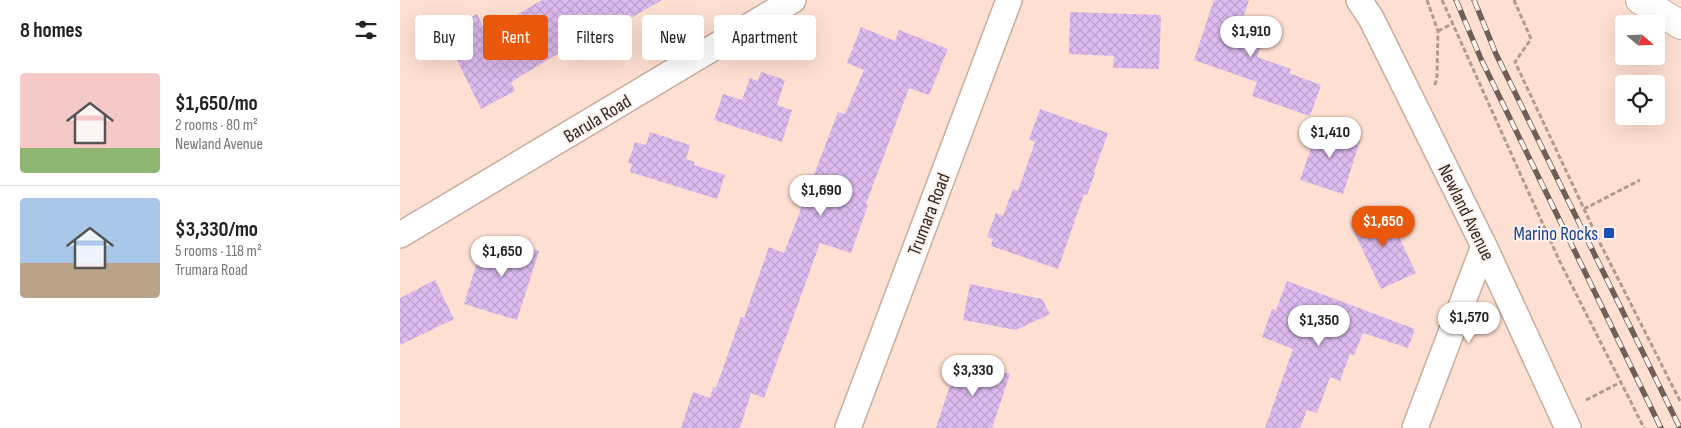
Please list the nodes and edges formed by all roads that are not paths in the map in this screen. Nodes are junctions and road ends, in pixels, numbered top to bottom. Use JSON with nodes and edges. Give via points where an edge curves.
{"nodes":[{"id":1,"x":793,"y":0,"type":"edge"},
{"id":2,"x":1009,"y":0,"type":"edge"},
{"id":3,"x":1359,"y":0,"type":"edge"},
{"id":4,"x":1640,"y":0,"type":"edge"},
{"id":5,"x":1681,"y":25,"type":"edge"},
{"id":6,"x":400,"y":235,"type":"edge"},
{"id":7,"x":1484,"y":246,"type":"junction"},
{"id":8,"x":848,"y":428,"type":"edge"},
{"id":9,"x":1415,"y":428,"type":"edge"},
{"id":10,"x":1568,"y":428,"type":"edge"}],
"edges":[{"from":1,"to":6,"type":"street","name":"Barula Road"},
{"from":2,"to":8,"type":"street","name":"Trumara Road"},
{"from":3,"to":7,"type":"street","name":"Newland Avenue","via":[[1388,51]]},
{"from":4,"to":5,"type":"street"},
{"from":7,"to":9,"type":"street"},
{"from":7,"to":10,"type":"street","name":"Newland Avenue"}]}
